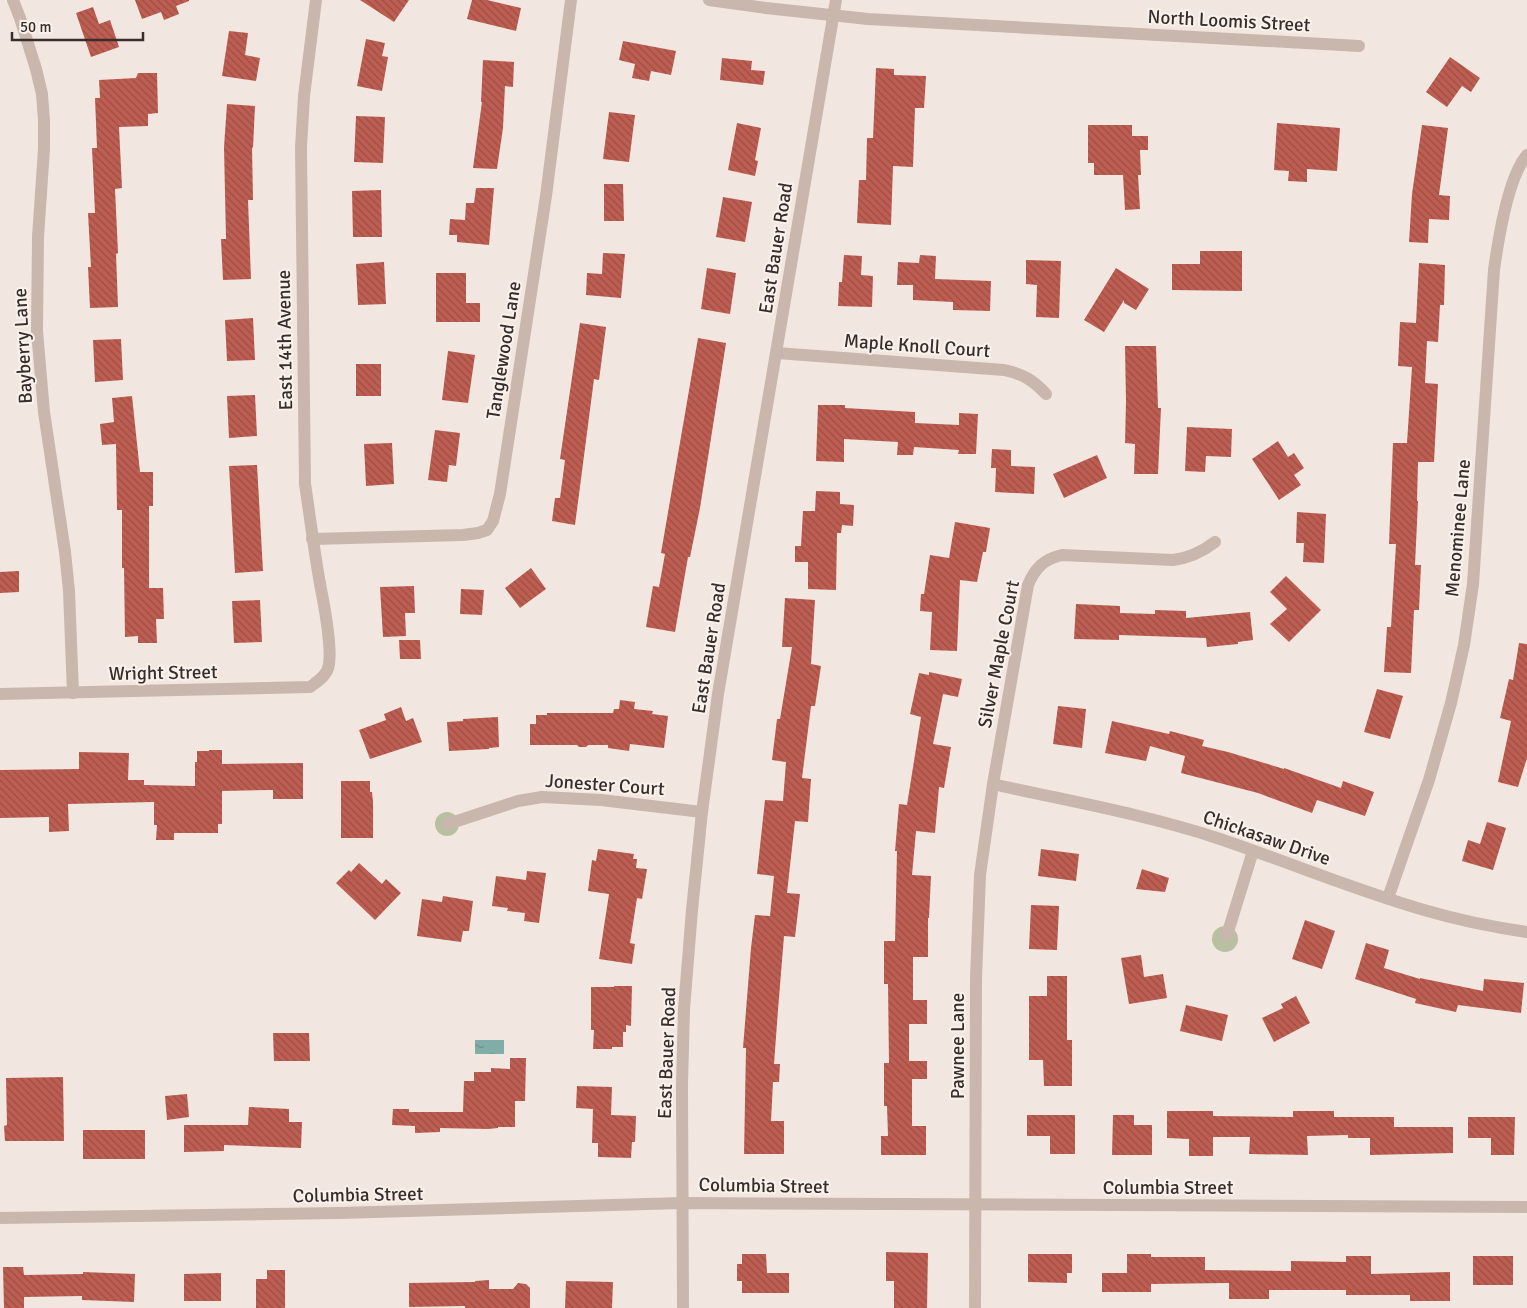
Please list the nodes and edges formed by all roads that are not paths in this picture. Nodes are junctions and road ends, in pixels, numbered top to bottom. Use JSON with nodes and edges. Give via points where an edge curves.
{"nodes":[{"id":1,"x":13,"y":0,"type":"edge"},
{"id":2,"x":316,"y":0,"type":"edge"},
{"id":3,"x":571,"y":0,"type":"edge"},
{"id":4,"x":709,"y":0,"type":"edge"},
{"id":5,"x":836,"y":0,"type":"edge"},
{"id":6,"x":833,"y":16,"type":"junction"},
{"id":7,"x":1359,"y":46,"type":"dead end"},
{"id":8,"x":1527,"y":155,"type":"edge"},
{"id":9,"x":777,"y":353,"type":"junction"},
{"id":10,"x":1046,"y":394,"type":"dead end"},
{"id":11,"x":312,"y":538,"type":"junction"},
{"id":12,"x":1215,"y":542,"type":"dead end"},
{"id":13,"x":322,"y":677,"type":"joint"},
{"id":14,"x":73,"y":693,"type":"junction"},
{"id":15,"x":0,"y":694,"type":"edge"},
{"id":16,"x":993,"y":784,"type":"junction"},
{"id":17,"x":702,"y":812,"type":"junction"},
{"id":18,"x":448,"y":824,"type":"dead end"},
{"id":19,"x":1252,"y":851,"type":"junction"},
{"id":20,"x":1388,"y":898,"type":"junction"},
{"id":21,"x":1527,"y":932,"type":"edge"},
{"id":22,"x":1227,"y":935,"type":"dead end"},
{"id":23,"x":682,"y":1203,"type":"junction"},
{"id":24,"x":976,"y":1206,"type":"junction"},
{"id":25,"x":1527,"y":1207,"type":"edge"},
{"id":26,"x":0,"y":1218,"type":"edge"},
{"id":27,"x":683,"y":1308,"type":"edge"},
{"id":28,"x":975,"y":1308,"type":"edge"}],
"edges":[{"from":1,"to":14,"type":"street","name":"Bayberry Lane","via":[[42,94],[44,149],[38,237],[37,331],[44,412],[69,591]]},
{"from":2,"to":11,"type":"street","name":"East 14th Avenue","via":[[300,147],[306,484]]},
{"from":3,"to":11,"type":"street","name":"Tanglewood Lane","via":[[546,196],[500,494],[493,521],[487,530],[463,535]]},
{"from":4,"to":6,"type":"street","name":"North Loomis Street"},
{"from":5,"to":6,"type":"street","name":"East Bauer Road"},
{"from":6,"to":7,"type":"street","name":"North Loomis Street"},
{"from":6,"to":9,"type":"street","name":"East Bauer Road"},
{"from":8,"to":20,"type":"street","name":"Menominee Lane","via":[[1514,181],[1499,231],[1473,584],[1464,645],[1452,703],[1429,780]]},
{"from":9,"to":10,"type":"street","name":"Maple Knoll Court","via":[[1004,370],[1030,378]]},
{"from":9,"to":17,"type":"street","name":"East Bauer Road","via":[[718,694]]},
{"from":11,"to":13,"type":"street","name":"East 14th Avenue","via":[[330,652],[329,666]]},
{"from":12,"to":16,"type":"street","name":"Silver Maple Court","via":[[1196,554],[1173,560],[1062,555],[1045,561],[1033,573],[1028,585]]},
{"from":13,"to":14,"type":"street","name":"Wright Street","via":[[310,687]]},
{"from":14,"to":15,"type":"street","name":"Wright Street"},
{"from":16,"to":19,"type":"street","name":"Chickasaw Drive","via":[[1165,823]]},
{"from":16,"to":24,"type":"street","name":"Pawnee Lane","via":[[977,932]]},
{"from":17,"to":18,"type":"street","name":"Jonester Court","via":[[601,800],[542,797],[518,801]]},
{"from":17,"to":23,"type":"street","name":"East Bauer Road","via":[[684,1009]]},
{"from":19,"to":20,"type":"street","name":"Chickasaw Drive"},
{"from":19,"to":22,"type":"street"},
{"from":20,"to":21,"type":"street","name":"Chickasaw Drive","via":[[1462,920]]},
{"from":23,"to":24,"type":"street","name":"Columbia Street"},
{"from":23,"to":26,"type":"street","name":"Columbia Street"},
{"from":23,"to":27,"type":"street","name":"East Bauer Road"},
{"from":24,"to":25,"type":"street","name":"Columbia Street"},
{"from":24,"to":28,"type":"street","name":"Pawnee Lane"}]}
